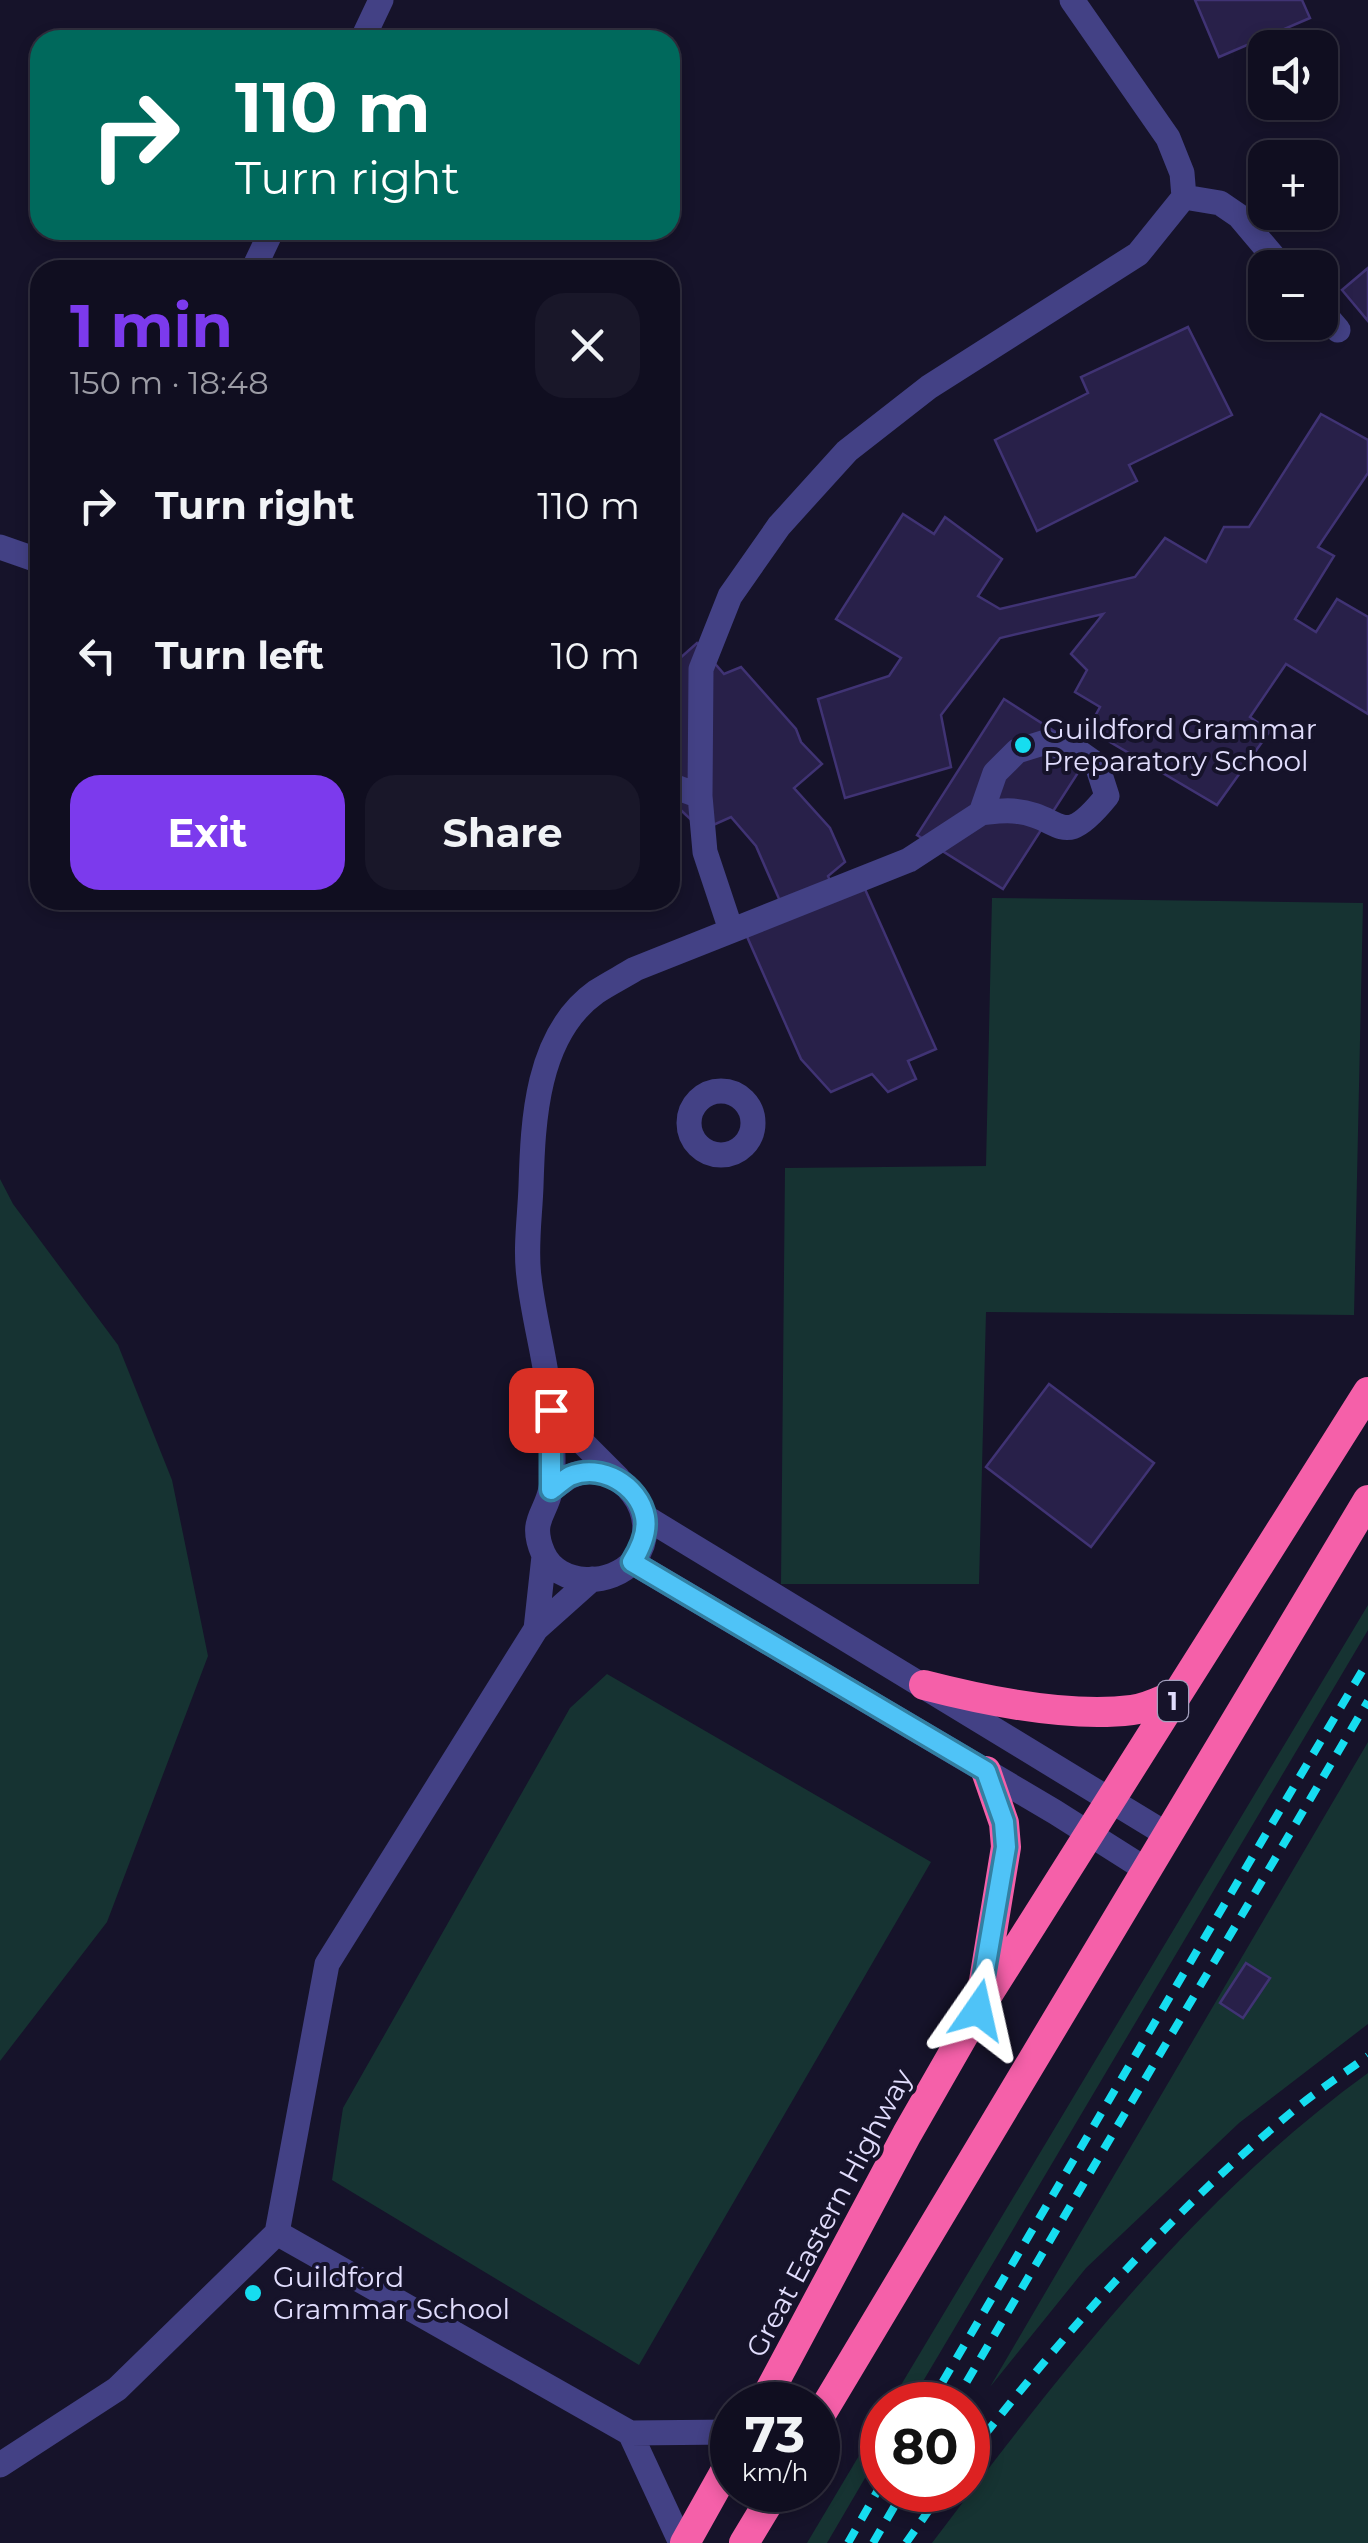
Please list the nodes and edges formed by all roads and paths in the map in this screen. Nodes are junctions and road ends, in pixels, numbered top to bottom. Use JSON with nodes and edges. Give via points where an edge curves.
{"nodes":[{"id":1,"x":381,"y":0,"type":"edge"},
{"id":2,"x":1072,"y":0,"type":"edge"},
{"id":3,"x":367,"y":30,"type":"edge"},
{"id":4,"x":1184,"y":197,"type":"junction"},
{"id":5,"x":1268,"y":250,"type":"edge"},
{"id":6,"x":0,"y":547,"type":"edge"},
{"id":7,"x":30,"y":558,"type":"edge"},
{"id":8,"x":680,"y":789,"type":"edge"},
{"id":9,"x":700,"y":796,"type":"junction"},
{"id":10,"x":981,"y":812,"type":"junction"},
{"id":11,"x":731,"y":930,"type":"junction"},
{"id":12,"x":1368,"y":1392,"type":"edge"},
{"id":13,"x":551,"y":1410,"type":"junction"},
{"id":14,"x":618,"y":1479,"type":"junction"},
{"id":15,"x":551,"y":1490,"type":"junction"},
{"id":16,"x":1368,"y":1500,"type":"edge"},
{"id":17,"x":645,"y":1517,"type":"junction"},
{"id":18,"x":544,"y":1556,"type":"junction"},
{"id":19,"x":632,"y":1562,"type":"junction"},
{"id":20,"x":592,"y":1579,"type":"junction"},
{"id":21,"x":536,"y":1629,"type":"junction"},
{"id":22,"x":924,"y":1685,"type":"junction"},
{"id":23,"x":1176,"y":1694,"type":"junction"},
{"id":24,"x":986,"y":1771,"type":"junction"},
{"id":25,"x":1111,"y":1798,"type":"junction"},
{"id":26,"x":1088,"y":1834,"type":"junction"},
{"id":27,"x":1166,"y":1834,"type":"junction"},
{"id":28,"x":1145,"y":1869,"type":"junction"},
{"id":29,"x":978,"y":2010,"type":"junction"},
{"id":30,"x":277,"y":2234,"type":"junction"},
{"id":31,"x":774,"y":2382,"type":"edge"},
{"id":32,"x":840,"y":2383,"type":"edge"},
{"id":33,"x":630,"y":2432,"type":"junction"},
{"id":34,"x":710,"y":2432,"type":"edge"},
{"id":35,"x":0,"y":2465,"type":"edge"},
{"id":36,"x":710,"y":2497,"type":"edge"},
{"id":37,"x":763,"y":2512,"type":"edge"},
{"id":38,"x":683,"y":2543,"type":"edge"},
{"id":39,"x":744,"y":2543,"type":"edge"}],
"edges":[{"from":1,"to":3,"type":"lane"},
{"from":2,"to":4,"type":"lane","via":[[1168,138]]},
{"from":4,"to":5,"type":"lane","via":[[1220,203]]},
{"from":4,"to":9,"type":"lane","via":[[1138,254],[929,387],[848,451],[779,526],[730,596],[702,669]]},
{"from":6,"to":7,"type":"lane"},
{"from":8,"to":9,"type":"lane"},
{"from":9,"to":11,"type":"lane","via":[[706,852]]},
{"from":10,"to":10,"type":"lane","via":[[995,773],[1017,751],[1046,742],[1097,765],[1107,796],[1086,822],[1064,828],[1015,810]]},
{"from":10,"to":11,"type":"lane","via":[[910,860]]},
{"from":11,"to":13,"type":"lane","via":[[593,994],[567,1022],[545,1067],[532,1125],[528,1274]]},
{"from":12,"to":23,"type":"highway","name":"Great Eastern Highway","number":"1"},
{"from":13,"to":14,"type":"lane"},
{"from":13,"to":15,"type":"lane"},
{"from":14,"to":15,"type":"lane","via":[[572,1475]]},
{"from":14,"to":17,"type":"lane","via":[[635,1493]]},
{"from":15,"to":18,"type":"lane","via":[[538,1514]]},
{"from":16,"to":27,"type":"highway","number":"1"},
{"from":17,"to":19,"type":"lane","via":[[643,1543]]},
{"from":17,"to":22,"type":"lane"},
{"from":18,"to":20,"type":"lane","via":[[561,1572]]},
{"from":18,"to":21,"type":"lane"},
{"from":19,"to":20,"type":"lane"},
{"from":19,"to":24,"type":"lane"},
{"from":20,"to":21,"type":"lane"},
{"from":21,"to":30,"type":"lane","via":[[326,1964]]},
{"from":22,"to":23,"type":"highway","via":[[993,1702],[1087,1710],[1132,1710]]},
{"from":22,"to":25,"type":"lane"},
{"from":23,"to":25,"type":"highway","name":"Great Eastern Highway","number":"1"},
{"from":24,"to":26,"type":"lane"},
{"from":24,"to":29,"type":"highway","via":[[1006,1847]]},
{"from":25,"to":26,"type":"highway","name":"Great Eastern Highway","number":"1"},
{"from":25,"to":27,"type":"lane"},
{"from":26,"to":28,"type":"lane"},
{"from":26,"to":29,"type":"highway","name":"Great Eastern Highway","number":"1"},
{"from":27,"to":28,"type":"highway","number":"1"},
{"from":28,"to":32,"type":"highway","number":"1"},
{"from":29,"to":31,"type":"highway","name":"Great Eastern Highway","number":"1"},
{"from":30,"to":33,"type":"lane"},
{"from":30,"to":35,"type":"lane","via":[[117,2389]]},
{"from":33,"to":34,"type":"lane"},
{"from":33,"to":38,"type":"lane"},
{"from":36,"to":38,"type":"highway"},
{"from":37,"to":39,"type":"highway"}]}
